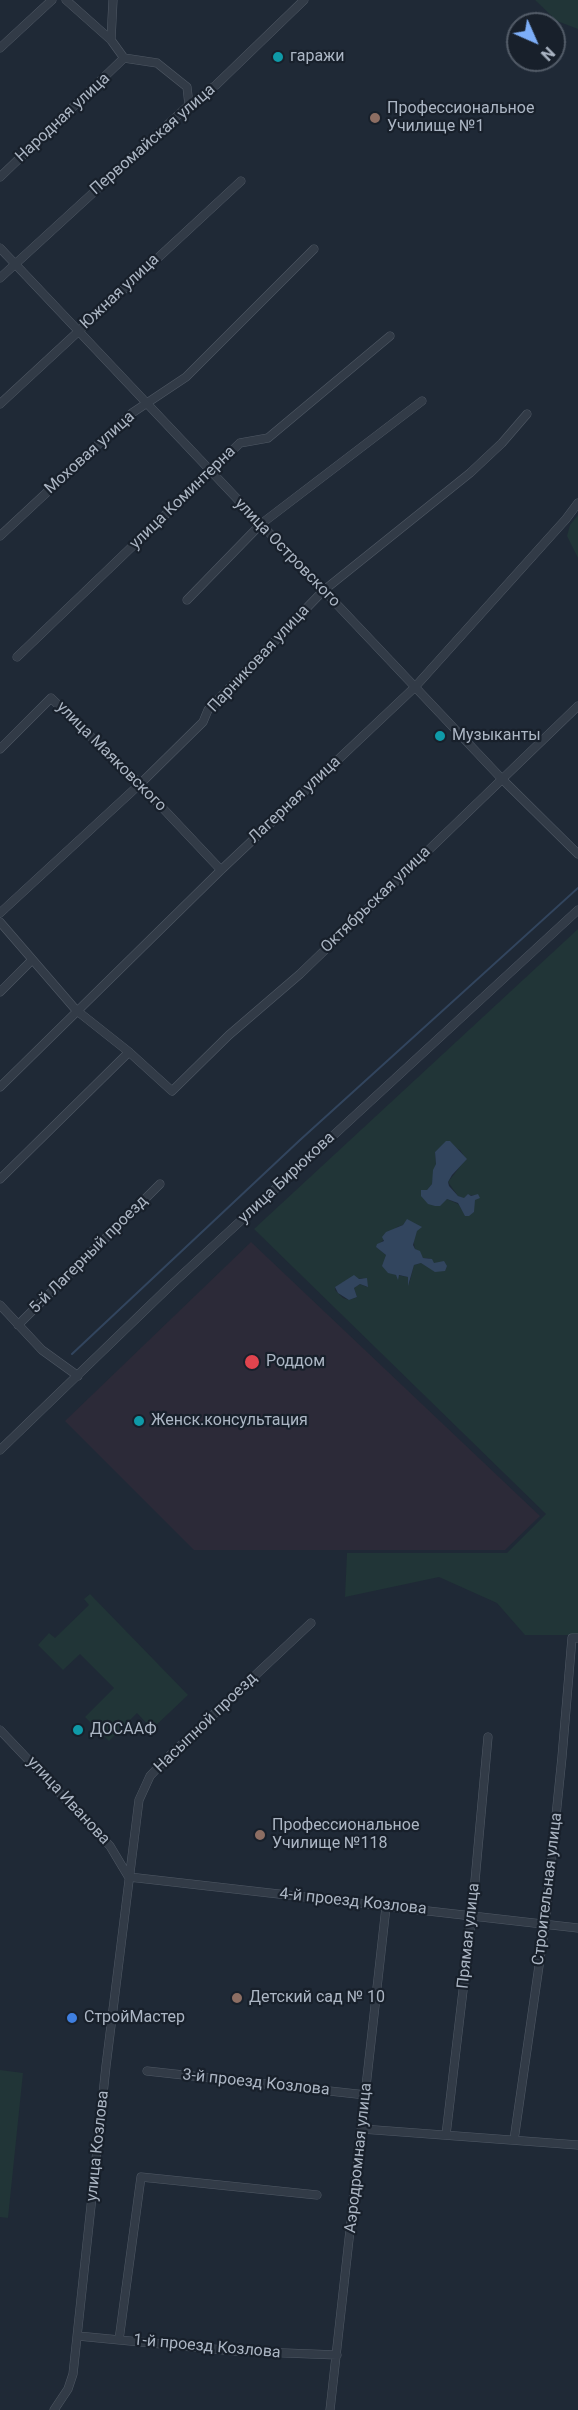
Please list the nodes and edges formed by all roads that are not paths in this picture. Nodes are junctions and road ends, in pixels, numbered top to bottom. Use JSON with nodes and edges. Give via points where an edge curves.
{"nodes":[{"id":1,"x":52,"y":0,"type":"edge"},
{"id":2,"x":66,"y":0,"type":"edge"},
{"id":3,"x":113,"y":0,"type":"edge"},
{"id":4,"x":304,"y":0,"type":"edge"},
{"id":5,"x":111,"y":40,"type":"junction"},
{"id":6,"x":0,"y":48,"type":"edge"},
{"id":7,"x":124,"y":58,"type":"junction"},
{"id":8,"x":189,"y":105,"type":"junction"},
{"id":9,"x":0,"y":177,"type":"edge"},
{"id":10,"x":241,"y":181,"type":"dead end"},
{"id":11,"x":0,"y":248,"type":"edge"},
{"id":12,"x":314,"y":249,"type":"dead end"},
{"id":13,"x":15,"y":263,"type":"junction"},
{"id":14,"x":0,"y":278,"type":"edge"},
{"id":15,"x":78,"y":331,"type":"junction"},
{"id":16,"x":390,"y":336,"type":"dead end"},
{"id":17,"x":422,"y":401,"type":"dead end"},
{"id":18,"x":0,"y":404,"type":"edge"},
{"id":19,"x":147,"y":404,"type":"junction"},
{"id":20,"x":527,"y":414,"type":"dead end"},
{"id":21,"x":210,"y":473,"type":"junction"},
{"id":22,"x":578,"y":503,"type":"edge"},
{"id":23,"x":261,"y":524,"type":"junction"},
{"id":24,"x":0,"y":536,"type":"edge"},
{"id":25,"x":323,"y":591,"type":"junction"},
{"id":26,"x":187,"y":600,"type":"dead end"},
{"id":27,"x":17,"y":657,"type":"dead end"},
{"id":28,"x":415,"y":687,"type":"junction"},
{"id":29,"x":578,"y":706,"type":"edge"},
{"id":30,"x":0,"y":749,"type":"edge"},
{"id":31,"x":502,"y":779,"type":"junction"},
{"id":32,"x":140,"y":784,"type":"junction"},
{"id":33,"x":578,"y":854,"type":"edge"},
{"id":34,"x":221,"y":870,"type":"junction"},
{"id":35,"x":578,"y":910,"type":"edge"},
{"id":36,"x":0,"y":913,"type":"edge"},
{"id":37,"x":0,"y":922,"type":"edge"},
{"id":38,"x":32,"y":960,"type":"junction"},
{"id":39,"x":0,"y":992,"type":"edge"},
{"id":40,"x":76,"y":1010,"type":"junction"},
{"id":41,"x":129,"y":1052,"type":"junction"},
{"id":42,"x":0,"y":1087,"type":"edge"},
{"id":43,"x":0,"y":1179,"type":"edge"},
{"id":44,"x":160,"y":1184,"type":"dead end"},
{"id":45,"x":0,"y":1305,"type":"edge"},
{"id":46,"x":18,"y":1325,"type":"junction"},
{"id":47,"x":78,"y":1376,"type":"junction"},
{"id":48,"x":0,"y":1450,"type":"edge"},
{"id":49,"x":311,"y":1623,"type":"dead end"},
{"id":50,"x":575,"y":1638,"type":"edge"},
{"id":51,"x":0,"y":1730,"type":"edge"},
{"id":52,"x":488,"y":1737,"type":"dead end"},
{"id":53,"x":129,"y":1877,"type":"junction"},
{"id":54,"x":386,"y":1907,"type":"junction"},
{"id":55,"x":472,"y":1914,"type":"junction"},
{"id":56,"x":545,"y":1924,"type":"junction"},
{"id":57,"x":578,"y":1928,"type":"edge"},
{"id":58,"x":147,"y":2071,"type":"dead end"},
{"id":59,"x":366,"y":2095,"type":"junction"},
{"id":60,"x":362,"y":2129,"type":"junction"},
{"id":61,"x":446,"y":2135,"type":"junction"},
{"id":62,"x":514,"y":2140,"type":"junction"},
{"id":63,"x":578,"y":2145,"type":"edge"},
{"id":64,"x":317,"y":2195,"type":"dead end"},
{"id":65,"x":78,"y":2336,"type":"junction"},
{"id":66,"x":119,"y":2340,"type":"junction"},
{"id":67,"x":337,"y":2355,"type":"junction"},
{"id":68,"x":54,"y":2410,"type":"edge"},
{"id":69,"x":330,"y":2410,"type":"edge"}],
"edges":[{"from":1,"to":6,"type":"street"},
{"from":2,"to":5,"type":"street"},
{"from":3,"to":5,"type":"street"},
{"from":4,"to":8,"type":"street","name":"Первомайская улица","via":[[216,85]]},
{"from":5,"to":7,"type":"street"},
{"from":7,"to":8,"type":"street","via":[[157,63],[187,87]]},
{"from":7,"to":9,"type":"street","name":"Народная улица"},
{"from":8,"to":13,"type":"street","name":"Первомайская улица"},
{"from":10,"to":15,"type":"street","name":"Южная улица"},
{"from":11,"to":13,"type":"street","name":"улица Островского"},
{"from":12,"to":19,"type":"street","name":"Моховая улица","via":[[186,377]]},
{"from":13,"to":14,"type":"street","name":"Первомайская улица"},
{"from":13,"to":15,"type":"street","name":"улица Островского"},
{"from":15,"to":18,"type":"street","name":"Южная улица"},
{"from":15,"to":19,"type":"street","name":"улица Островского"},
{"from":16,"to":21,"type":"street","name":"улица Коминтерна","via":[[268,438],[240,443]]},
{"from":17,"to":23,"type":"street"},
{"from":19,"to":21,"type":"street","name":"улица Островского"},
{"from":19,"to":24,"type":"street","name":"Моховая улица","via":[[132,412]]},
{"from":20,"to":25,"type":"street","name":"Парниковая улица","via":[[470,473]]},
{"from":21,"to":23,"type":"street","name":"улица Островского"},
{"from":21,"to":27,"type":"street","name":"улица Коминтерна"},
{"from":22,"to":28,"type":"street","name":"Лагерная улица"},
{"from":23,"to":25,"type":"street","name":"улица Островского"},
{"from":23,"to":26,"type":"street"},
{"from":25,"to":28,"type":"street","name":"улица Островского"},
{"from":25,"to":32,"type":"street","name":"Парниковая улица","via":[[208,710],[203,722]]},
{"from":28,"to":31,"type":"street","name":"улица Островского"},
{"from":28,"to":34,"type":"street","name":"Лагерная улица"},
{"from":29,"to":31,"type":"street","name":"Октябрьская улица"},
{"from":30,"to":32,"type":"street","name":"улица Маяковского","via":[[51,698]]},
{"from":31,"to":33,"type":"street","name":"улица Островского"},
{"from":31,"to":41,"type":"street","name":"Октябрьская улица","via":[[172,1091]]},
{"from":32,"to":34,"type":"street","name":"улица Маяковского"},
{"from":32,"to":36,"type":"street","name":"Парниковая улица"},
{"from":34,"to":40,"type":"street","name":"Лагерная улица"},
{"from":35,"to":47,"type":"street","name":"улица Бирюкова","via":[[171,1284]]},
{"from":37,"to":38,"type":"street"},
{"from":38,"to":39,"type":"street"},
{"from":38,"to":40,"type":"street"},
{"from":40,"to":41,"type":"street"},
{"from":40,"to":42,"type":"street","name":"Лагерная улица"},
{"from":41,"to":43,"type":"street"},
{"from":44,"to":46,"type":"street","name":"5-й Лагерный проезд"},
{"from":45,"to":46,"type":"street"},
{"from":46,"to":47,"type":"street","via":[[42,1350]]},
{"from":47,"to":48,"type":"street","name":"улица Бирюкова"},
{"from":49,"to":53,"type":"street","name":"Насыпной проезд","via":[[150,1776],[139,1800]]},
{"from":50,"to":56,"type":"street","name":"Строительная улица"},
{"from":51,"to":53,"type":"street","name":"улица Иванова","via":[[110,1846]]},
{"from":52,"to":55,"type":"street","name":"Прямая улица"},
{"from":53,"to":54,"type":"street","name":"4-й проезд Козлова"},
{"from":53,"to":65,"type":"street","name":"улица Козлова"},
{"from":54,"to":55,"type":"street","name":"4-й проезд Козлова"},
{"from":54,"to":59,"type":"street","name":"Аэродромная улица"},
{"from":55,"to":56,"type":"street","name":"4-й проезд Козлова"},
{"from":55,"to":61,"type":"street","name":"Прямая улица"},
{"from":56,"to":57,"type":"street","name":"4-й проезд Козлова"},
{"from":56,"to":62,"type":"street","name":"Строительная улица"},
{"from":58,"to":59,"type":"street","name":"3-й проезд Козлова"},
{"from":59,"to":60,"type":"street","name":"Аэродромная улица"},
{"from":60,"to":61,"type":"street"},
{"from":60,"to":67,"type":"street","name":"Аэродромная улица"},
{"from":61,"to":62,"type":"street"},
{"from":62,"to":63,"type":"street"},
{"from":64,"to":66,"type":"street","via":[[141,2177]]},
{"from":65,"to":66,"type":"street","name":"1-й проезд Козлова"},
{"from":65,"to":68,"type":"street","name":"улица Козлова","via":[[73,2374]]},
{"from":66,"to":67,"type":"street","name":"1-й проезд Козлова","via":[[234,2351]]},
{"from":67,"to":69,"type":"street","name":"Аэродромная улица"}]}
